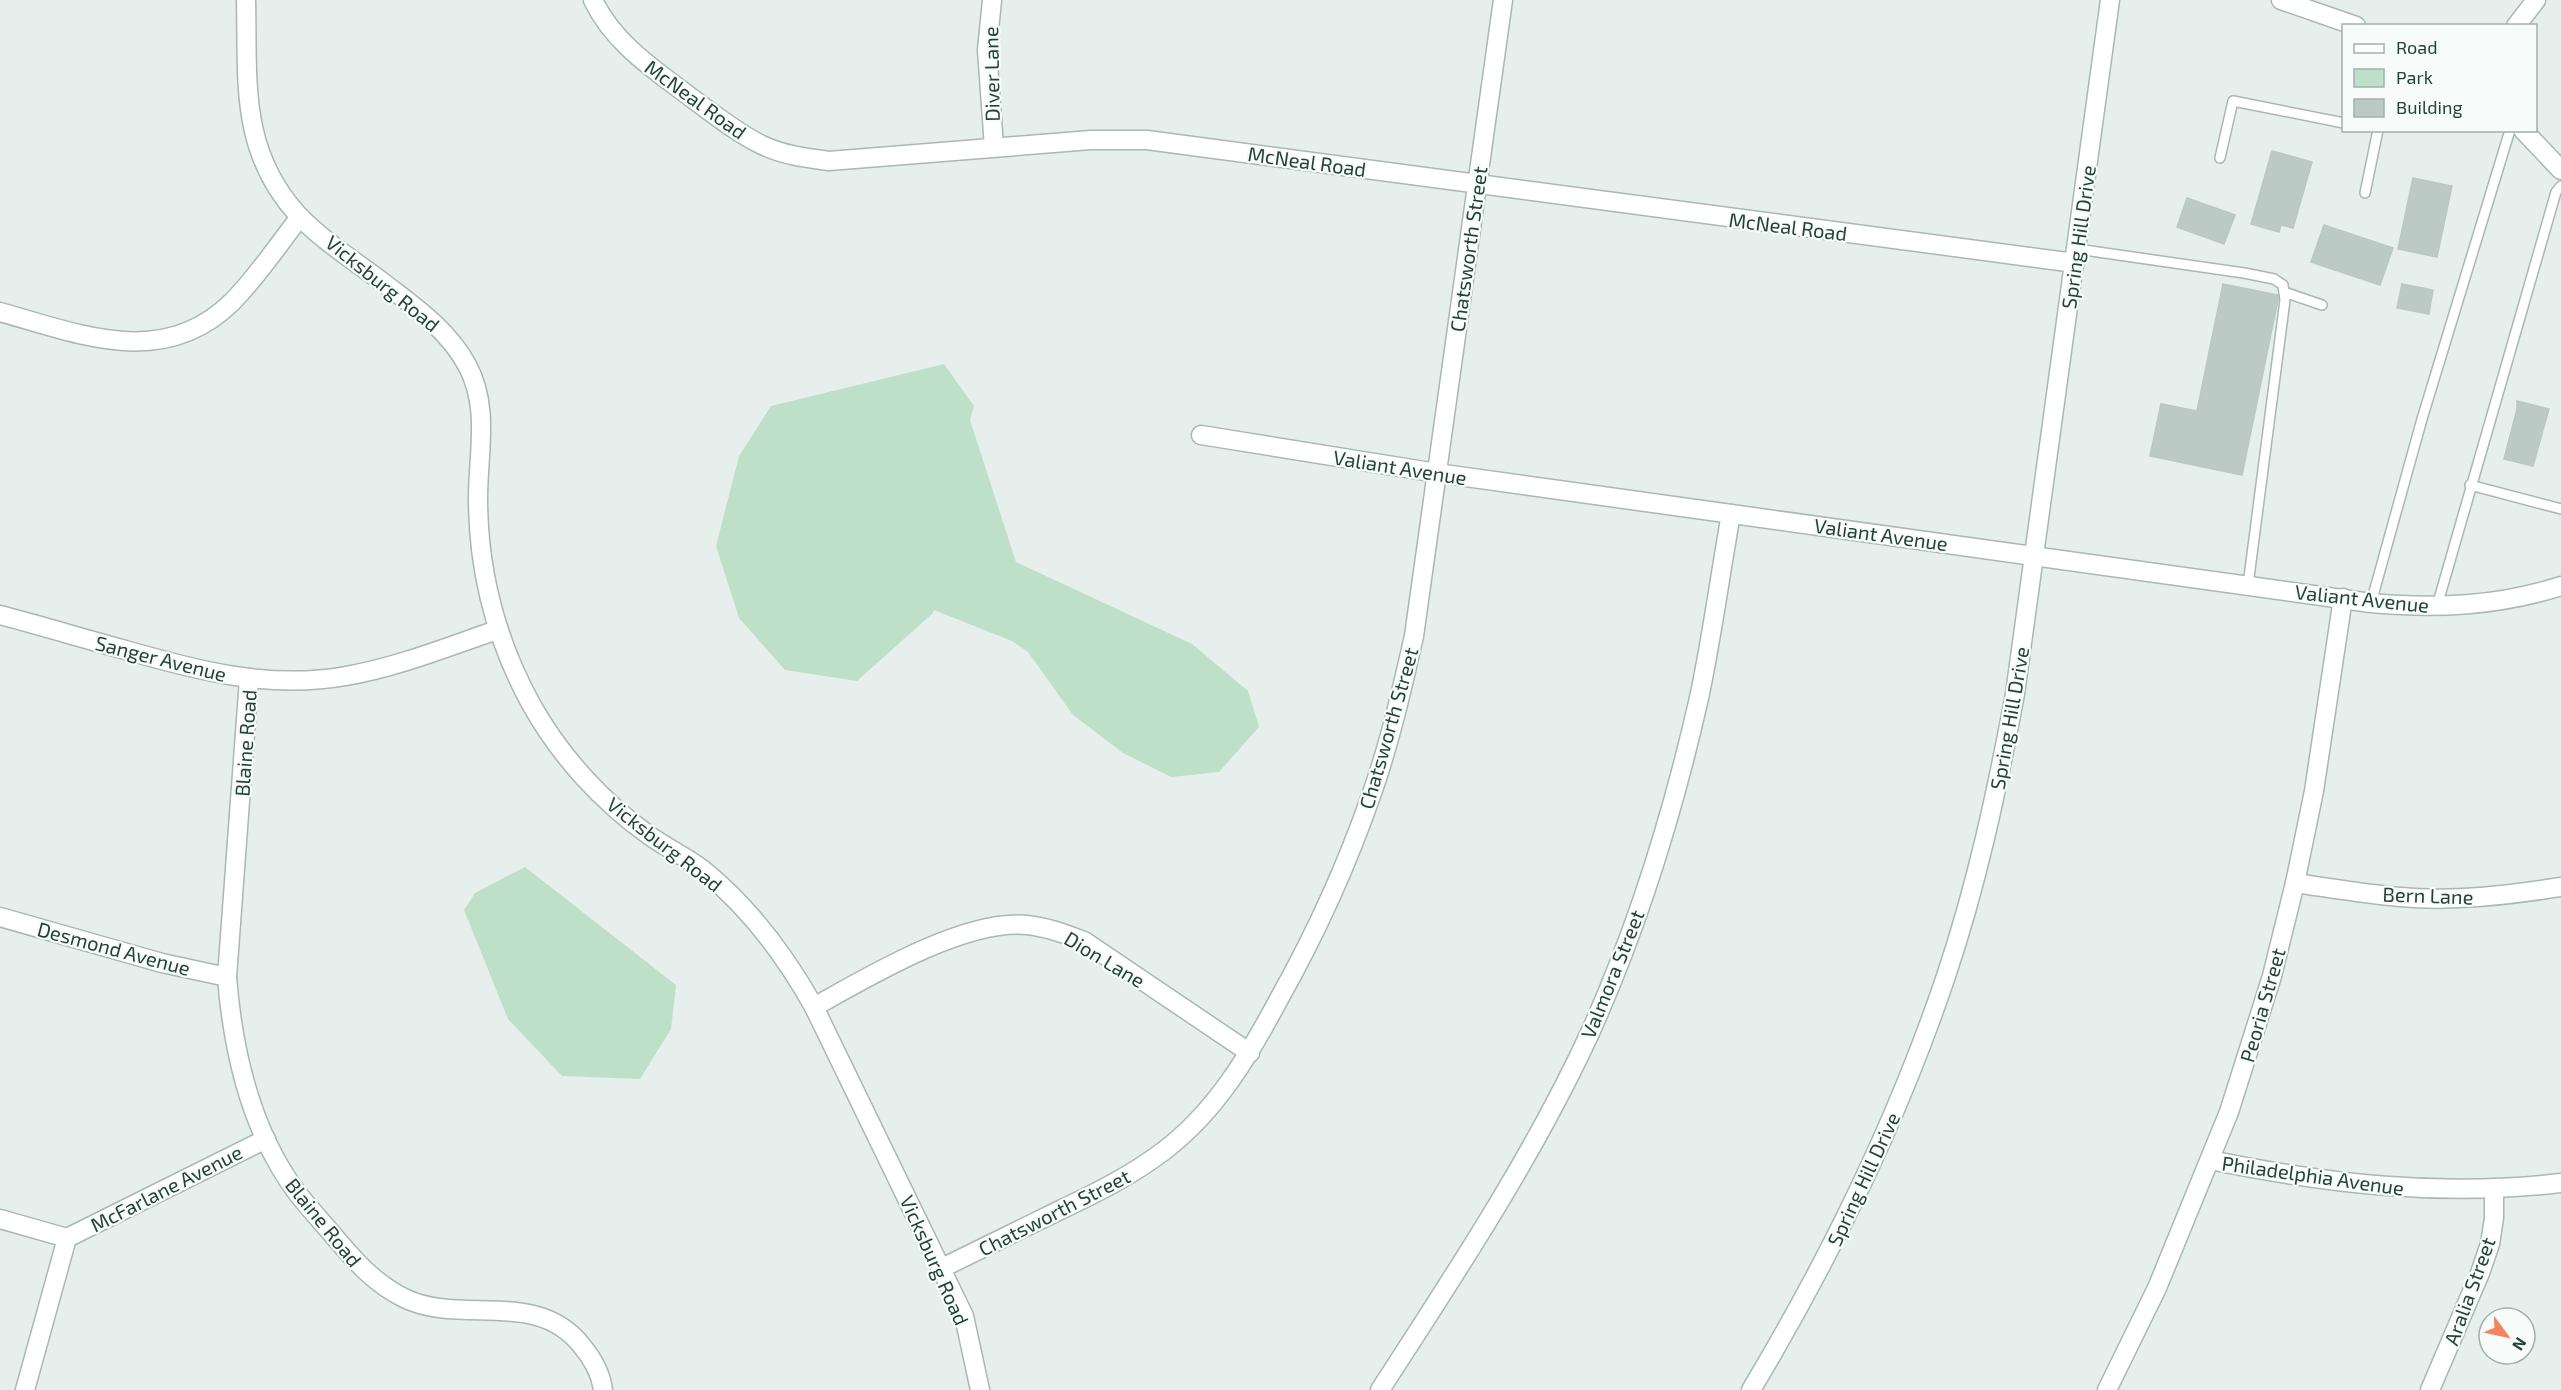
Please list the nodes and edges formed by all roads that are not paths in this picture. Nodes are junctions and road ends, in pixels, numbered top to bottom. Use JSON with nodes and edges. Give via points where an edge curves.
{"nodes":[{"id":1,"x":246,"y":0,"type":"edge"},
{"id":2,"x":592,"y":0,"type":"edge"},
{"id":3,"x":992,"y":0,"type":"edge"},
{"id":4,"x":1503,"y":0,"type":"edge"},
{"id":5,"x":2110,"y":0,"type":"edge"},
{"id":6,"x":2282,"y":0,"type":"edge"},
{"id":7,"x":2536,"y":0,"type":"edge"},
{"id":8,"x":2350,"y":24,"type":"edge"},
{"id":9,"x":2518,"y":24,"type":"edge"},
{"id":10,"x":2342,"y":121,"type":"edge"},
{"id":11,"x":2378,"y":132,"type":"edge"},
{"id":12,"x":2509,"y":132,"type":"edge"},
{"id":13,"x":2525,"y":132,"type":"edge"},
{"id":14,"x":994,"y":147,"type":"junction"},
{"id":15,"x":2220,"y":158,"type":"dead end"},
{"id":16,"x":2561,"y":170,"type":"edge"},
{"id":17,"x":1477,"y":185,"type":"junction"},
{"id":18,"x":2561,"y":186,"type":"edge"},
{"id":19,"x":2365,"y":193,"type":"dead end"},
{"id":20,"x":300,"y":217,"type":"junction"},
{"id":21,"x":2076,"y":256,"type":"junction"},
{"id":22,"x":2284,"y":292,"type":"junction"},
{"id":23,"x":2322,"y":305,"type":"dead end"},
{"id":24,"x":0,"y":312,"type":"edge"},
{"id":25,"x":1200,"y":435,"type":"dead end"},
{"id":26,"x":1437,"y":473,"type":"junction"},
{"id":27,"x":2470,"y":485,"type":"junction"},
{"id":28,"x":2561,"y":509,"type":"edge"},
{"id":29,"x":1731,"y":513,"type":"junction"},
{"id":30,"x":2035,"y":555,"type":"junction"},
{"id":31,"x":2248,"y":585,"type":"junction"},
{"id":32,"x":2561,"y":586,"type":"edge"},
{"id":33,"x":2343,"y":598,"type":"junction"},
{"id":34,"x":2371,"y":603,"type":"junction"},
{"id":35,"x":2437,"y":607,"type":"junction"},
{"id":36,"x":0,"y":615,"type":"edge"},
{"id":37,"x":498,"y":630,"type":"junction"},
{"id":38,"x":249,"y":679,"type":"junction"},
{"id":39,"x":2295,"y":883,"type":"junction"},
{"id":40,"x":2561,"y":887,"type":"edge"},
{"id":41,"x":0,"y":916,"type":"edge"},
{"id":42,"x":228,"y":977,"type":"junction"},
{"id":43,"x":814,"y":1007,"type":"junction"},
{"id":44,"x":1250,"y":1053,"type":"junction"},
{"id":45,"x":266,"y":1139,"type":"junction"},
{"id":46,"x":2210,"y":1160,"type":"junction"},
{"id":47,"x":2561,"y":1183,"type":"edge"},
{"id":48,"x":2494,"y":1189,"type":"junction"},
{"id":49,"x":0,"y":1219,"type":"edge"},
{"id":50,"x":67,"y":1238,"type":"junction"},
{"id":51,"x":942,"y":1268,"type":"junction"},
{"id":52,"x":25,"y":1390,"type":"edge"},
{"id":53,"x":603,"y":1390,"type":"edge"},
{"id":54,"x":980,"y":1390,"type":"edge"},
{"id":55,"x":1380,"y":1390,"type":"edge"},
{"id":56,"x":1751,"y":1390,"type":"edge"},
{"id":57,"x":2107,"y":1390,"type":"edge"},
{"id":58,"x":2430,"y":1390,"type":"edge"}],
"edges":[{"from":1,"to":20,"type":"street","name":"Vicksburg Road","via":[[249,112],[254,140],[275,185]]},
{"from":2,"to":14,"type":"street","name":"McNeal Road","via":[[615,36],[634,54],[763,146],[829,162]]},
{"from":3,"to":14,"type":"street","name":"Diver Lane","via":[[987,50]]},
{"from":4,"to":17,"type":"street","name":"Chatsworth Street"},
{"from":5,"to":21,"type":"street","name":"Spring Hill Drive"},
{"from":6,"to":8,"type":"street"},
{"from":7,"to":9,"type":"street"},
{"from":10,"to":15,"type":"lane","via":[[2233,101]]},
{"from":11,"to":19,"type":"lane"},
{"from":12,"to":34,"type":"lane"},
{"from":13,"to":16,"type":"street"},
{"from":14,"to":17,"type":"street","name":"McNeal Road","via":[[1148,140]]},
{"from":17,"to":21,"type":"street","name":"McNeal Road"},
{"from":17,"to":26,"type":"street","name":"Chatsworth Street"},
{"from":18,"to":27,"type":"lane","via":[[2556,192]]},
{"from":20,"to":24,"type":"street","via":[[233,301],[202,324],[178,335],[130,343],[104,340]]},
{"from":20,"to":37,"type":"street","name":"Vicksburg Road","via":[[436,323],[469,368],[479,396],[482,423],[480,545],[486,590]]},
{"from":21,"to":22,"type":"lane","via":[[2274,279],[2283,285]]},
{"from":21,"to":30,"type":"street","name":"Spring Hill Drive"},
{"from":22,"to":23,"type":"lane"},
{"from":22,"to":31,"type":"lane"},
{"from":25,"to":26,"type":"street","name":"Valiant Avenue"},
{"from":26,"to":29,"type":"street","name":"Valiant Avenue"},
{"from":26,"to":44,"type":"street","name":"Chatsworth Street","via":[[1414,636],[1373,792],[1315,935]]},
{"from":27,"to":28,"type":"lane"},
{"from":27,"to":35,"type":"lane"},
{"from":29,"to":30,"type":"street","name":"Valiant Avenue"},
{"from":29,"to":55,"type":"street","name":"Valmora Street","via":[[1699,695],[1681,772],[1623,954],[1552,1112],[1512,1185]]},
{"from":30,"to":31,"type":"street","name":"Valiant Avenue"},
{"from":30,"to":56,"type":"street","name":"Spring Hill Drive","via":[[1999,783],[1947,975],[1877,1154],[1807,1294]]},
{"from":31,"to":33,"type":"street","name":"Valiant Avenue"},
{"from":32,"to":35,"type":"street","name":"Valiant Avenue","via":[[2491,603]]},
{"from":33,"to":34,"type":"street","name":"Valiant Avenue"},
{"from":33,"to":39,"type":"street","name":"Peoria Street","via":[[2314,791]]},
{"from":34,"to":35,"type":"street","name":"Valiant Avenue"},
{"from":36,"to":38,"type":"street","name":"Sanger Avenue","via":[[197,671]]},
{"from":37,"to":38,"type":"street","name":"Sanger Avenue","via":[[387,667],[343,676],[291,681]]},
{"from":37,"to":43,"type":"street","name":"Vicksburg Road","via":[[532,707],[586,779],[618,811],[700,868],[737,901],[767,934]]},
{"from":38,"to":42,"type":"street","name":"Blaine Road"},
{"from":39,"to":40,"type":"street","name":"Bern Lane","via":[[2402,897],[2462,898]]},
{"from":39,"to":46,"type":"street","name":"Peoria Street","via":[[2272,976]]},
{"from":41,"to":42,"type":"street","name":"Desmond Avenue","via":[[162,963]]},
{"from":42,"to":45,"type":"street","name":"Blaine Road","via":[[238,1063]]},
{"from":43,"to":44,"type":"street","name":"Dion Lane","via":[[975,929],[1027,925],[1056,930],[1084,942]]},
{"from":43,"to":51,"type":"street","name":"Vicksburg Road"},
{"from":44,"to":51,"type":"street","name":"Chatsworth Street","via":[[1197,1121],[1133,1173]]},
{"from":45,"to":50,"type":"street","name":"McFarlane Avenue"},
{"from":45,"to":53,"type":"street","name":"Blaine Road","via":[[298,1194],[363,1271],[384,1287],[407,1300],[432,1307],[520,1311],[542,1316],[579,1341],[590,1356]]},
{"from":46,"to":48,"type":"street","name":"Philadelphia Avenue","via":[[2348,1184],[2426,1190]]},
{"from":46,"to":57,"type":"street","name":"Peoria Street","via":[[2157,1288]]},
{"from":47,"to":48,"type":"street","name":"Philadelphia Avenue"},
{"from":48,"to":58,"type":"street","name":"Aralia Street","via":[[2490,1244]]},
{"from":49,"to":50,"type":"street"},
{"from":50,"to":52,"type":"street"},
{"from":51,"to":54,"type":"street","name":"Vicksburg Road","via":[[964,1316]]}]}
